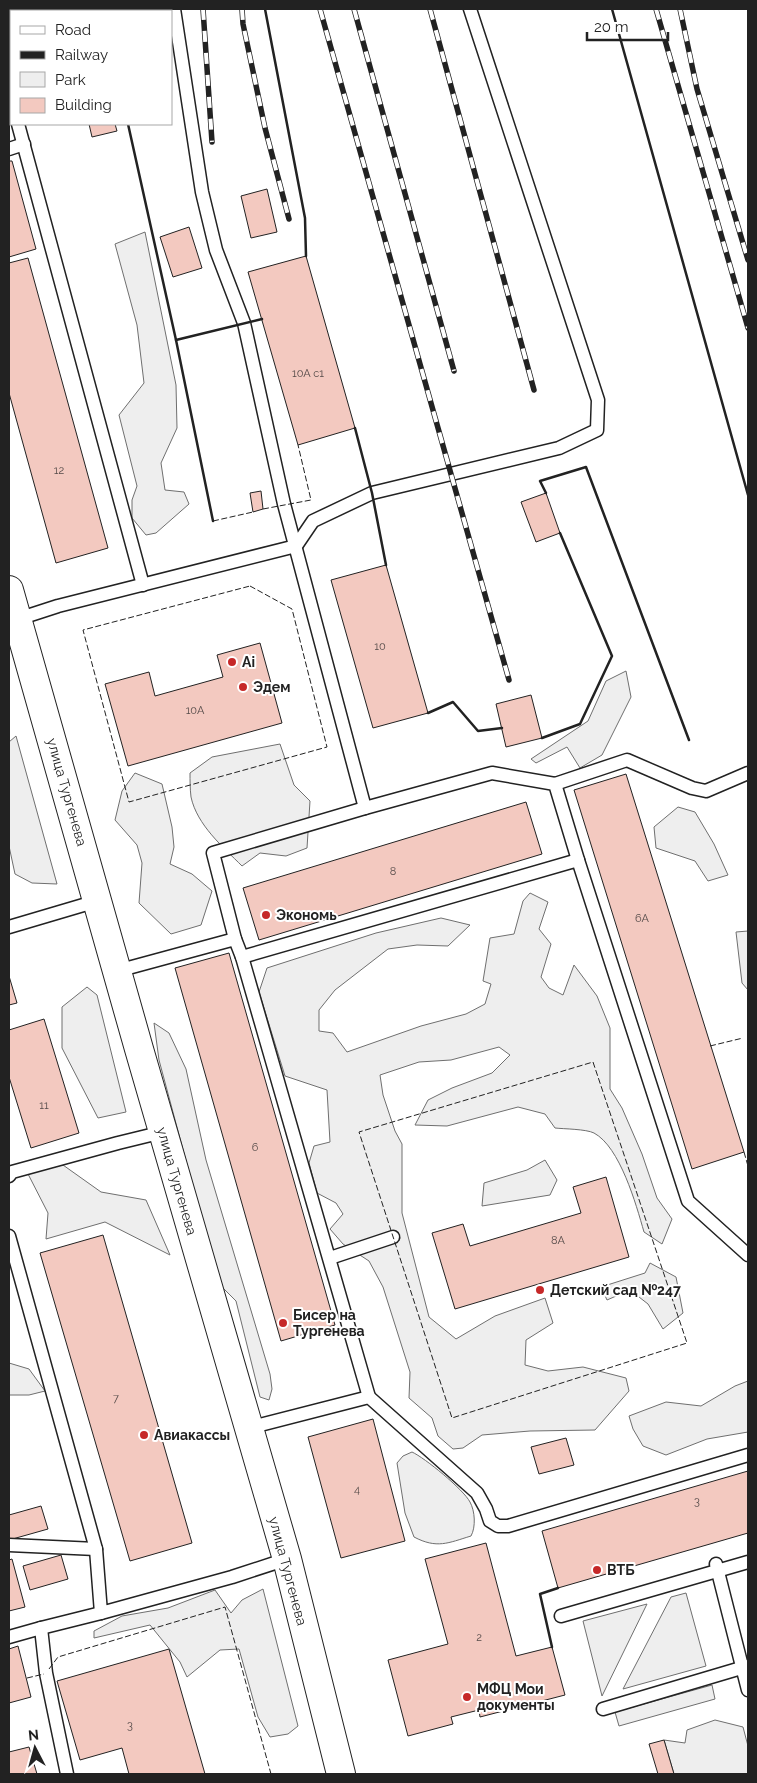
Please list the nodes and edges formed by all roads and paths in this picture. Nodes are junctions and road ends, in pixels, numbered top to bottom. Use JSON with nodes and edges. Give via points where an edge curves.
{"nodes":[{"id":1,"x":174,"y":9,"type":"edge"},
{"id":2,"x":470,"y":9,"type":"edge"},
{"id":3,"x":18,"y":125,"type":"edge"},
{"id":4,"x":24,"y":144,"type":"junction"},
{"id":5,"x":9,"y":149,"type":"edge"},
{"id":6,"x":296,"y":546,"type":"junction"},
{"id":7,"x":143,"y":585,"type":"junction"},
{"id":8,"x":9,"y":590,"type":"edge"},
{"id":9,"x":18,"y":619,"type":"junction"},
{"id":10,"x":748,"y":773,"type":"edge"},
{"id":11,"x":555,"y":784,"type":"junction"},
{"id":12,"x":365,"y":808,"type":"junction"},
{"id":13,"x":578,"y":860,"type":"junction"},
{"id":14,"x":97,"y":901,"type":"junction"},
{"id":15,"x":9,"y":927,"type":"edge"},
{"id":16,"x":235,"y":939,"type":"junction"},
{"id":17,"x":242,"y":957,"type":"junction"},
{"id":18,"x":117,"y":971,"type":"junction"},
{"id":19,"x":163,"y":1132,"type":"junction"},
{"id":20,"x":10,"y":1170,"type":"edge"},
{"id":21,"x":9,"y":1236,"type":"edge"},
{"id":22,"x":393,"y":1238,"type":"dead end"},
{"id":23,"x":748,"y":1255,"type":"edge"},
{"id":24,"x":330,"y":1258,"type":"junction"},
{"id":25,"x":369,"y":1397,"type":"junction"},
{"id":26,"x":248,"y":1428,"type":"junction"},
{"id":27,"x":748,"y":1455,"type":"edge"},
{"id":28,"x":9,"y":1545,"type":"edge"},
{"id":29,"x":96,"y":1549,"type":"junction"},
{"id":30,"x":287,"y":1560,"type":"junction"},
{"id":31,"x":748,"y":1562,"type":"edge"},
{"id":32,"x":717,"y":1567,"type":"junction"},
{"id":33,"x":101,"y":1613,"type":"junction"},
{"id":34,"x":561,"y":1616,"type":"dead end"},
{"id":35,"x":41,"y":1628,"type":"junction"},
{"id":36,"x":9,"y":1637,"type":"edge"},
{"id":37,"x":746,"y":1667,"type":"edge"},
{"id":38,"x":748,"y":1690,"type":"edge"},
{"id":39,"x":604,"y":1709,"type":"dead end"},
{"id":40,"x":67,"y":1774,"type":"edge"},
{"id":41,"x":341,"y":1774,"type":"edge"}],
"edges":[{"from":1,"to":6,"type":"lane","via":[[202,192],[216,250],[244,323]]},
{"from":2,"to":6,"type":"lane","via":[[598,400],[597,430],[559,448],[372,493],[313,521]]},
{"from":3,"to":4,"type":"lane"},
{"from":4,"to":5,"type":"lane"},
{"from":4,"to":7,"type":"lane"},
{"from":6,"to":7,"type":"lane"},
{"from":6,"to":12,"type":"lane"},
{"from":7,"to":9,"type":"lane"},
{"from":8,"to":9,"type":"main road","name":"улица Тургенева"},
{"from":9,"to":14,"type":"main road","name":"улица Тургенева"},
{"from":10,"to":11,"type":"lane","via":[[706,791],[627,760]]},
{"from":11,"to":12,"type":"lane","via":[[492,773]]},
{"from":11,"to":13,"type":"lane"},
{"from":12,"to":16,"type":"lane","via":[[213,853]]},
{"from":13,"to":17,"type":"lane"},
{"from":13,"to":23,"type":"lane","via":[[688,1201]]},
{"from":14,"to":15,"type":"lane"},
{"from":14,"to":18,"type":"main road","name":"улица Тургенева"},
{"from":16,"to":17,"type":"lane"},
{"from":16,"to":18,"type":"lane"},
{"from":17,"to":24,"type":"lane"},
{"from":18,"to":19,"type":"main road","name":"улица Тургенева"},
{"from":19,"to":20,"type":"lane"},
{"from":19,"to":26,"type":"main road","name":"улица Тургенева"},
{"from":21,"to":29,"type":"lane"},
{"from":22,"to":24,"type":"lane"},
{"from":24,"to":25,"type":"lane"},
{"from":25,"to":26,"type":"lane"},
{"from":25,"to":27,"type":"lane","via":[[477,1493],[490,1521],[498,1526],[508,1526]]},
{"from":26,"to":30,"type":"main road","name":"улица Тургенева"},
{"from":28,"to":29,"type":"lane"},
{"from":29,"to":33,"type":"lane"},
{"from":30,"to":33,"type":"lane"},
{"from":30,"to":41,"type":"main road","name":"улица Тургенева"},
{"from":31,"to":32,"type":"lane"},
{"from":32,"to":34,"type":"lane"},
{"from":32,"to":37,"type":"lane"},
{"from":33,"to":35,"type":"lane"},
{"from":35,"to":36,"type":"lane"},
{"from":35,"to":40,"type":"lane","via":[[46,1673]]},
{"from":37,"to":38,"type":"lane"},
{"from":37,"to":39,"type":"lane"}]}
